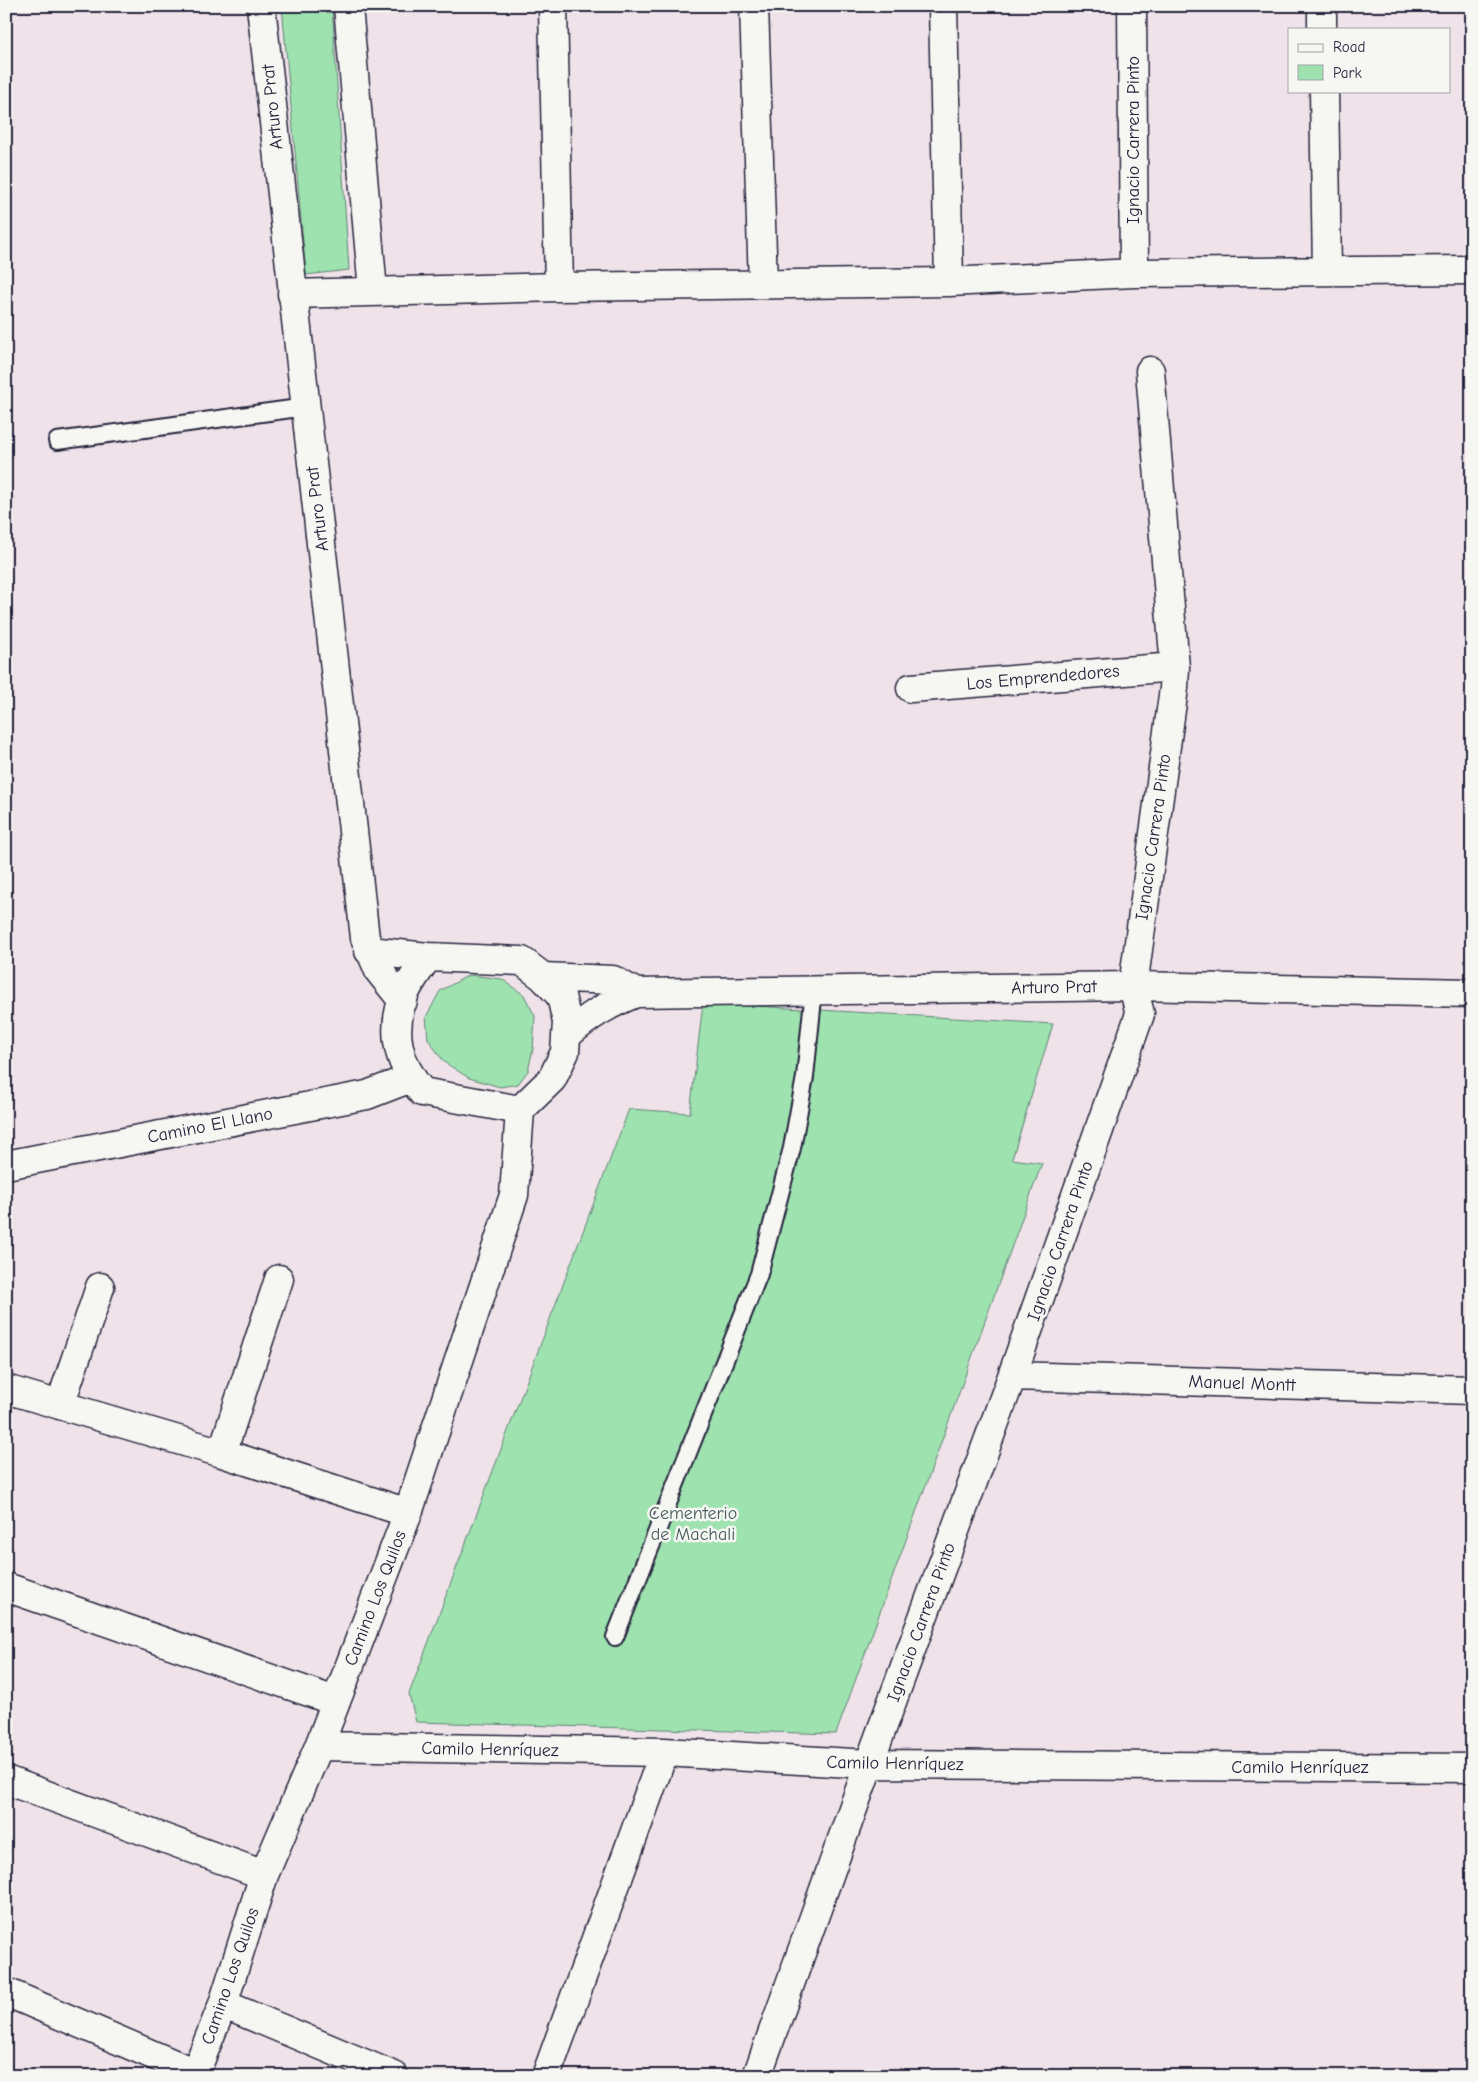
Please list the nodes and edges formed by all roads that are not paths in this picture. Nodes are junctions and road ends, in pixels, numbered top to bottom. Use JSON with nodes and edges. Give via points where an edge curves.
{"nodes":[{"id":1,"x":261,"y":6,"type":"edge"},
{"id":2,"x":348,"y":6,"type":"edge"},
{"id":3,"x":553,"y":6,"type":"edge"},
{"id":4,"x":754,"y":6,"type":"edge"},
{"id":5,"x":943,"y":6,"type":"edge"},
{"id":6,"x":1132,"y":6,"type":"edge"},
{"id":7,"x":1322,"y":6,"type":"edge"},
{"id":8,"x":1322,"y":28,"type":"edge"},
{"id":9,"x":1324,"y":92,"type":"edge"},
{"id":10,"x":1327,"y":270,"type":"junction"},
{"id":11,"x":1472,"y":270,"type":"edge"},
{"id":12,"x":1134,"y":273,"type":"junction"},
{"id":13,"x":949,"y":282,"type":"junction"},
{"id":14,"x":763,"y":284,"type":"junction"},
{"id":15,"x":559,"y":287,"type":"junction"},
{"id":16,"x":373,"y":291,"type":"junction"},
{"id":17,"x":292,"y":294,"type":"junction"},
{"id":18,"x":1150,"y":371,"type":"dead end"},
{"id":19,"x":306,"y":407,"type":"junction"},
{"id":20,"x":57,"y":441,"type":"dead end"},
{"id":21,"x":1175,"y":667,"type":"junction"},
{"id":22,"x":911,"y":688,"type":"dead end"},
{"id":23,"x":369,"y":952,"type":"junction"},
{"id":24,"x":428,"y":957,"type":"junction"},
{"id":25,"x":543,"y":977,"type":"junction"},
{"id":26,"x":1133,"y":986,"type":"junction"},
{"id":27,"x":814,"y":989,"type":"junction"},
{"id":28,"x":1472,"y":993,"type":"edge"},
{"id":29,"x":636,"y":994,"type":"junction"},
{"id":30,"x":403,"y":1001,"type":"junction"},
{"id":31,"x":566,"y":1036,"type":"junction"},
{"id":32,"x":411,"y":1078,"type":"junction"},
{"id":33,"x":520,"y":1110,"type":"junction"},
{"id":34,"x":6,"y":1164,"type":"edge"},
{"id":35,"x":279,"y":1279,"type":"dead end"},
{"id":36,"x":100,"y":1287,"type":"dead end"},
{"id":37,"x":1012,"y":1376,"type":"junction"},
{"id":38,"x":6,"y":1389,"type":"edge"},
{"id":39,"x":1472,"y":1390,"type":"edge"},
{"id":40,"x":60,"y":1405,"type":"junction"},
{"id":41,"x":222,"y":1453,"type":"junction"},
{"id":42,"x":408,"y":1513,"type":"junction"},
{"id":43,"x":6,"y":1587,"type":"edge"},
{"id":44,"x":615,"y":1637,"type":"dead end"},
{"id":45,"x":335,"y":1701,"type":"junction"},
{"id":46,"x":319,"y":1746,"type":"junction"},
{"id":47,"x":664,"y":1752,"type":"junction"},
{"id":48,"x":869,"y":1764,"type":"junction"},
{"id":49,"x":1472,"y":1768,"type":"edge"},
{"id":50,"x":6,"y":1780,"type":"edge"},
{"id":51,"x":264,"y":1875,"type":"junction"},
{"id":52,"x":6,"y":1992,"type":"edge"},
{"id":53,"x":223,"y":2004,"type":"junction"},
{"id":54,"x":194,"y":2074,"type":"edge"},
{"id":55,"x":394,"y":2076,"type":"edge"},
{"id":56,"x":546,"y":2076,"type":"edge"},
{"id":57,"x":757,"y":2076,"type":"edge"}],
"edges":[{"from":1,"to":17,"type":"street","name":"Arturo Prat"},
{"from":2,"to":16,"type":"street"},
{"from":3,"to":15,"type":"street"},
{"from":4,"to":14,"type":"street"},
{"from":5,"to":13,"type":"street"},
{"from":6,"to":12,"type":"street","name":"Ignacio Carrera Pinto"},
{"from":7,"to":8,"type":"street"},
{"from":9,"to":10,"type":"street"},
{"from":10,"to":11,"type":"street"},
{"from":10,"to":12,"type":"street"},
{"from":12,"to":13,"type":"street"},
{"from":13,"to":14,"type":"street"},
{"from":14,"to":15,"type":"street"},
{"from":15,"to":16,"type":"street"},
{"from":16,"to":17,"type":"street"},
{"from":17,"to":19,"type":"street","name":"Arturo Prat"},
{"from":18,"to":21,"type":"street","name":"Ignacio Carrera Pinto"},
{"from":19,"to":20,"type":"lane"},
{"from":19,"to":23,"type":"street","name":"Arturo Prat"},
{"from":21,"to":22,"type":"street","name":"Los Emprendedores"},
{"from":21,"to":26,"type":"street","name":"Ignacio Carrera Pinto"},
{"from":23,"to":24,"type":"street"},
{"from":23,"to":30,"type":"street","name":"Arturo Prat","via":[[379,971]]},
{"from":24,"to":25,"type":"street","via":[[522,961]]},
{"from":24,"to":30,"type":"street"},
{"from":25,"to":29,"type":"street","via":[[613,980]]},
{"from":25,"to":31,"type":"street","via":[[561,996],[567,1022]]},
{"from":26,"to":27,"type":"street","name":"Arturo Prat"},
{"from":26,"to":28,"type":"street","name":"Arturo Prat"},
{"from":26,"to":37,"type":"street","name":"Ignacio Carrera Pinto","via":[[1140,1014]]},
{"from":27,"to":29,"type":"street","name":"Arturo Prat"},
{"from":27,"to":44,"type":"lane","via":[[805,1077],[792,1148],[759,1274]]},
{"from":29,"to":31,"type":"street","name":"Arturo Prat","via":[[609,1004]]},
{"from":30,"to":32,"type":"street","via":[[396,1022],[399,1052]]},
{"from":31,"to":33,"type":"street","via":[[565,1052],[552,1079]]},
{"from":32,"to":33,"type":"street","via":[[422,1092]]},
{"from":32,"to":34,"type":"street","name":"Camino El Llano","via":[[367,1095]]},
{"from":33,"to":42,"type":"street","name":"Camino Los Quilos","via":[[514,1195]]},
{"from":35,"to":41,"type":"street"},
{"from":36,"to":40,"type":"street"},
{"from":37,"to":39,"type":"street","name":"Manuel Montt"},
{"from":37,"to":48,"type":"street","name":"Ignacio Carrera Pinto"},
{"from":38,"to":40,"type":"street"},
{"from":40,"to":41,"type":"street"},
{"from":41,"to":42,"type":"street"},
{"from":42,"to":45,"type":"street","name":"Camino Los Quilos"},
{"from":43,"to":45,"type":"street"},
{"from":45,"to":46,"type":"street","name":"Camino Los Quilos"},
{"from":46,"to":47,"type":"street","name":"Camilo Henríquez"},
{"from":46,"to":51,"type":"street","name":"Camino Los Quilos"},
{"from":47,"to":48,"type":"street","name":"Camilo Henríquez"},
{"from":47,"to":56,"type":"street"},
{"from":48,"to":49,"type":"street","name":"Camilo Henríquez"},
{"from":48,"to":57,"type":"street","name":"Ignacio Carrera Pinto"},
{"from":50,"to":51,"type":"street"},
{"from":51,"to":53,"type":"street","name":"Camino Los Quilos"},
{"from":52,"to":54,"type":"street"},
{"from":53,"to":54,"type":"street","name":"Camino Los Quilos"},
{"from":53,"to":55,"type":"street"}]}
